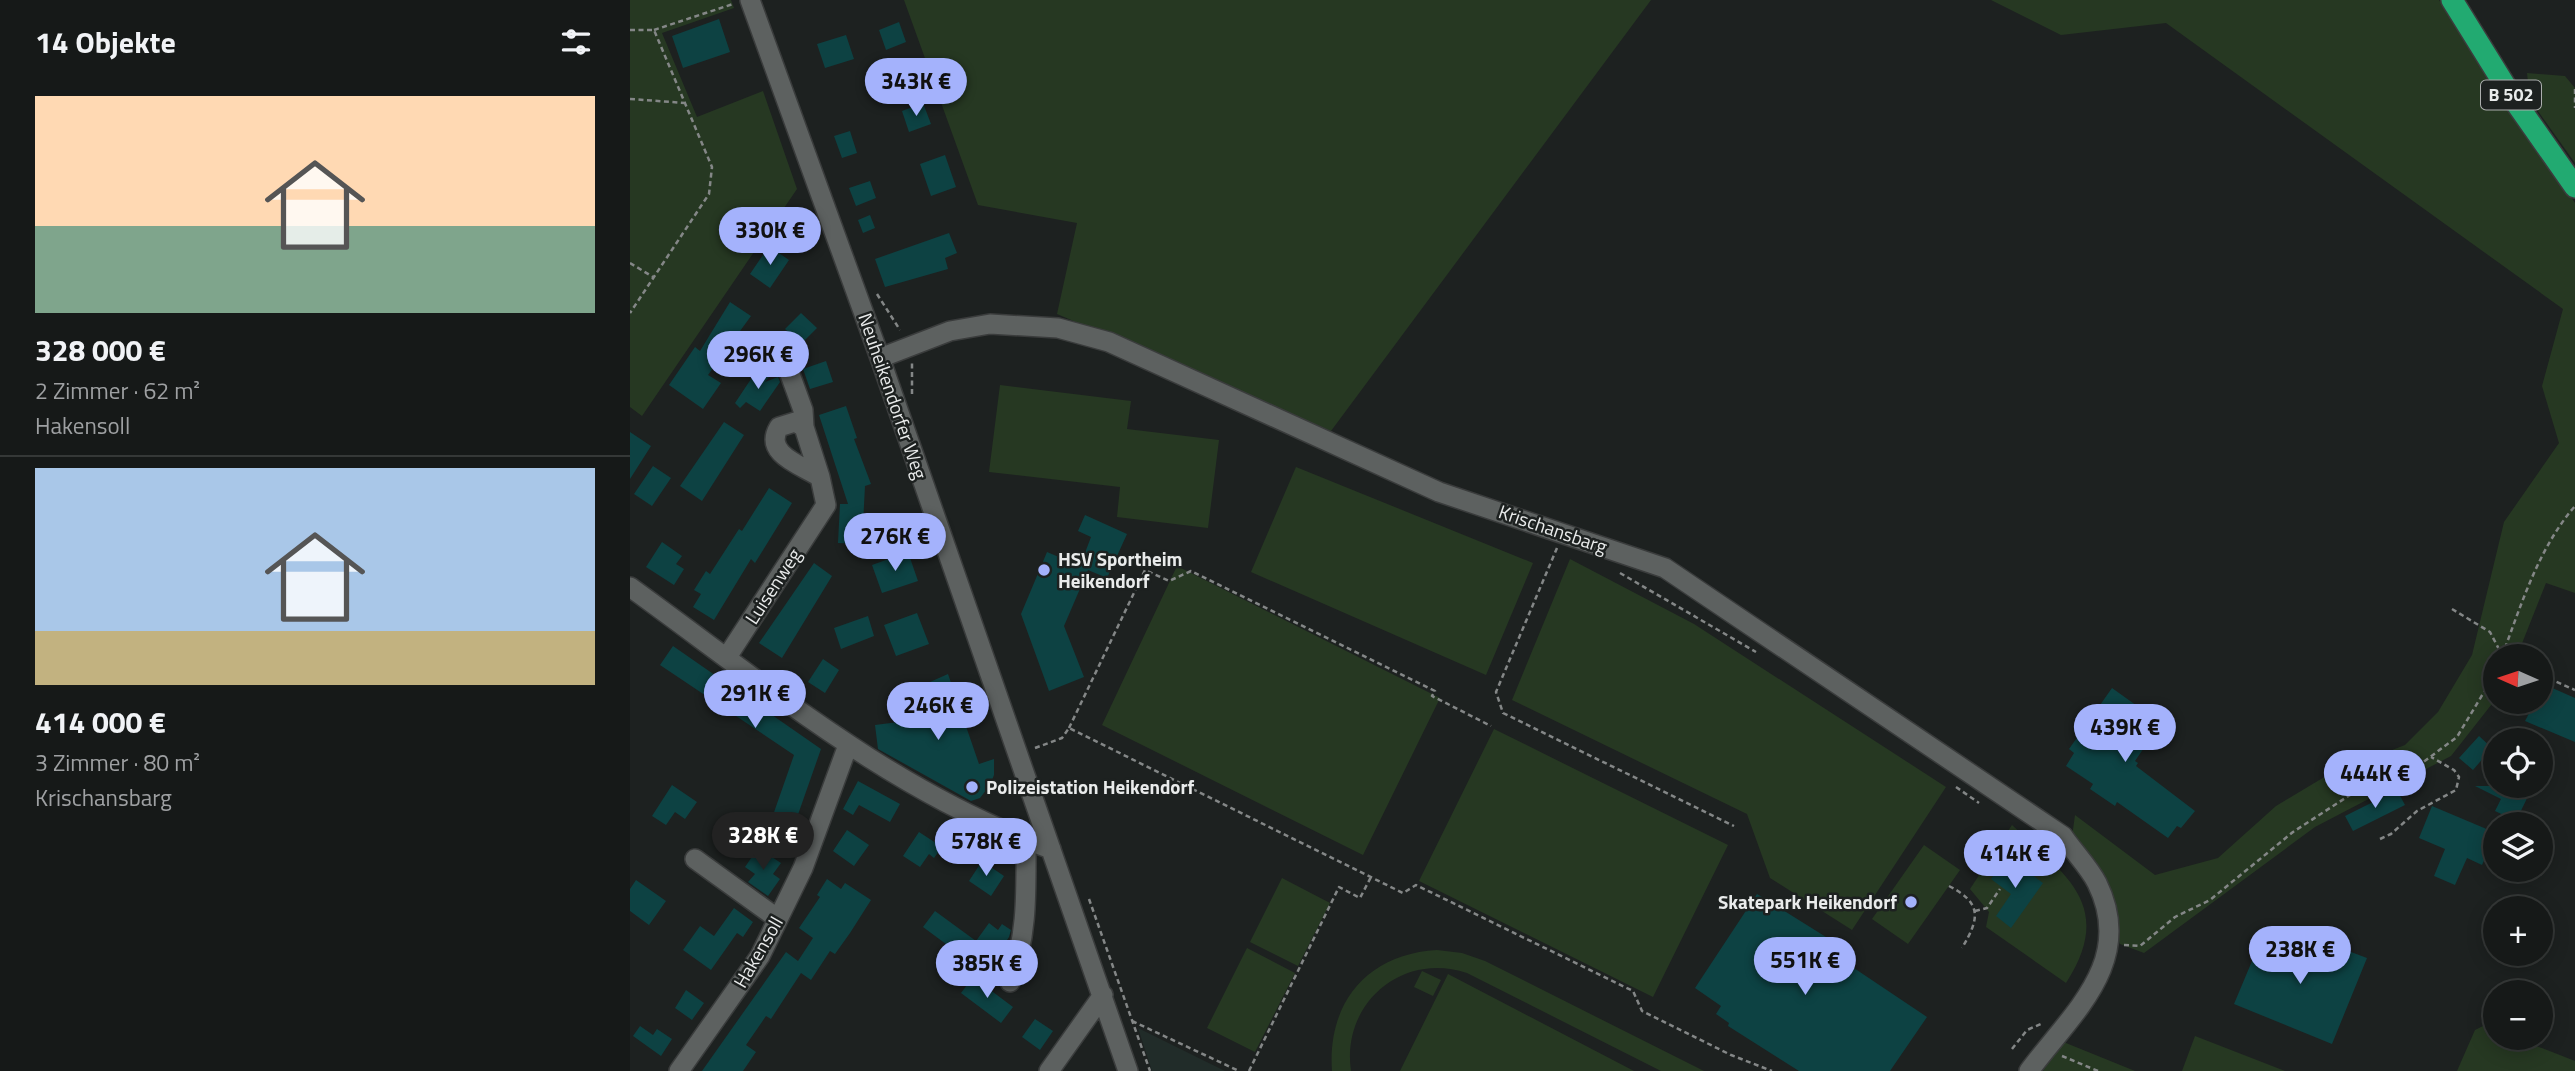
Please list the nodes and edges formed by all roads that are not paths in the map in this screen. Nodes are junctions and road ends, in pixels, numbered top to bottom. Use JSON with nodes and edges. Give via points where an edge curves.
{"nodes":[{"id":1,"x":747,"y":0,"type":"edge"},
{"id":2,"x":2452,"y":0,"type":"edge"},
{"id":3,"x":2575,"y":187,"type":"edge"},
{"id":4,"x":880,"y":358,"type":"junction"},
{"id":5,"x":787,"y":366,"type":"dead end"},
{"id":6,"x":804,"y":427,"type":"junction"},
{"id":7,"x":820,"y":477,"type":"junction"},
{"id":8,"x":630,"y":587,"type":"edge"},
{"id":9,"x":727,"y":656,"type":"junction"},
{"id":10,"x":848,"y":745,"type":"junction"},
{"id":11,"x":1026,"y":840,"type":"junction"},
{"id":12,"x":1051,"y":849,"type":"junction"},
{"id":13,"x":695,"y":859,"type":"dead end"},
{"id":14,"x":778,"y":919,"type":"junction"},
{"id":15,"x":1010,"y":982,"type":"dead end"},
{"id":16,"x":1103,"y":995,"type":"junction"},
{"id":17,"x":679,"y":1071,"type":"edge"},
{"id":18,"x":1049,"y":1071,"type":"edge"},
{"id":19,"x":1128,"y":1071,"type":"edge"},
{"id":20,"x":2029,"y":1071,"type":"edge"}],
"edges":[{"from":1,"to":4,"type":"street","name":"Neuheikendorfer Weg"},
{"from":2,"to":3,"type":"highway","number":"B 502"},
{"from":4,"to":12,"type":"street","name":"Neuheikendorfer Weg"},
{"from":4,"to":20,"type":"street","name":"Krischansbarg","via":[[950,331],[990,324],[1081,332],[1562,544],[1665,568],[2063,836],[2097,883],[2108,916],[2110,943],[2102,970],[2082,1006]]},
{"from":5,"to":6,"type":"street","name":"Luisenweg","via":[[803,410]]},
{"from":6,"to":7,"type":"street","name":"Luisenweg"},
{"from":6,"to":7,"type":"street","via":[[795,422],[779,427],[774,445]]},
{"from":7,"to":9,"type":"street","name":"Luisenweg","via":[[826,505]]},
{"from":8,"to":9,"type":"street"},
{"from":9,"to":10,"type":"street"},
{"from":10,"to":11,"type":"street","via":[[987,826]]},
{"from":10,"to":14,"type":"street","name":"Hakensoll","via":[[803,868]]},
{"from":11,"to":12,"type":"street"},
{"from":11,"to":15,"type":"street","via":[[1026,909],[1020,955]]},
{"from":12,"to":16,"type":"street","name":"Neuheikendorfer Weg"},
{"from":13,"to":14,"type":"street"},
{"from":14,"to":17,"type":"street","name":"Hakensoll","via":[[757,960]]},
{"from":16,"to":18,"type":"street"},
{"from":16,"to":19,"type":"street","name":"Neuheikendorfer Weg"}]}
